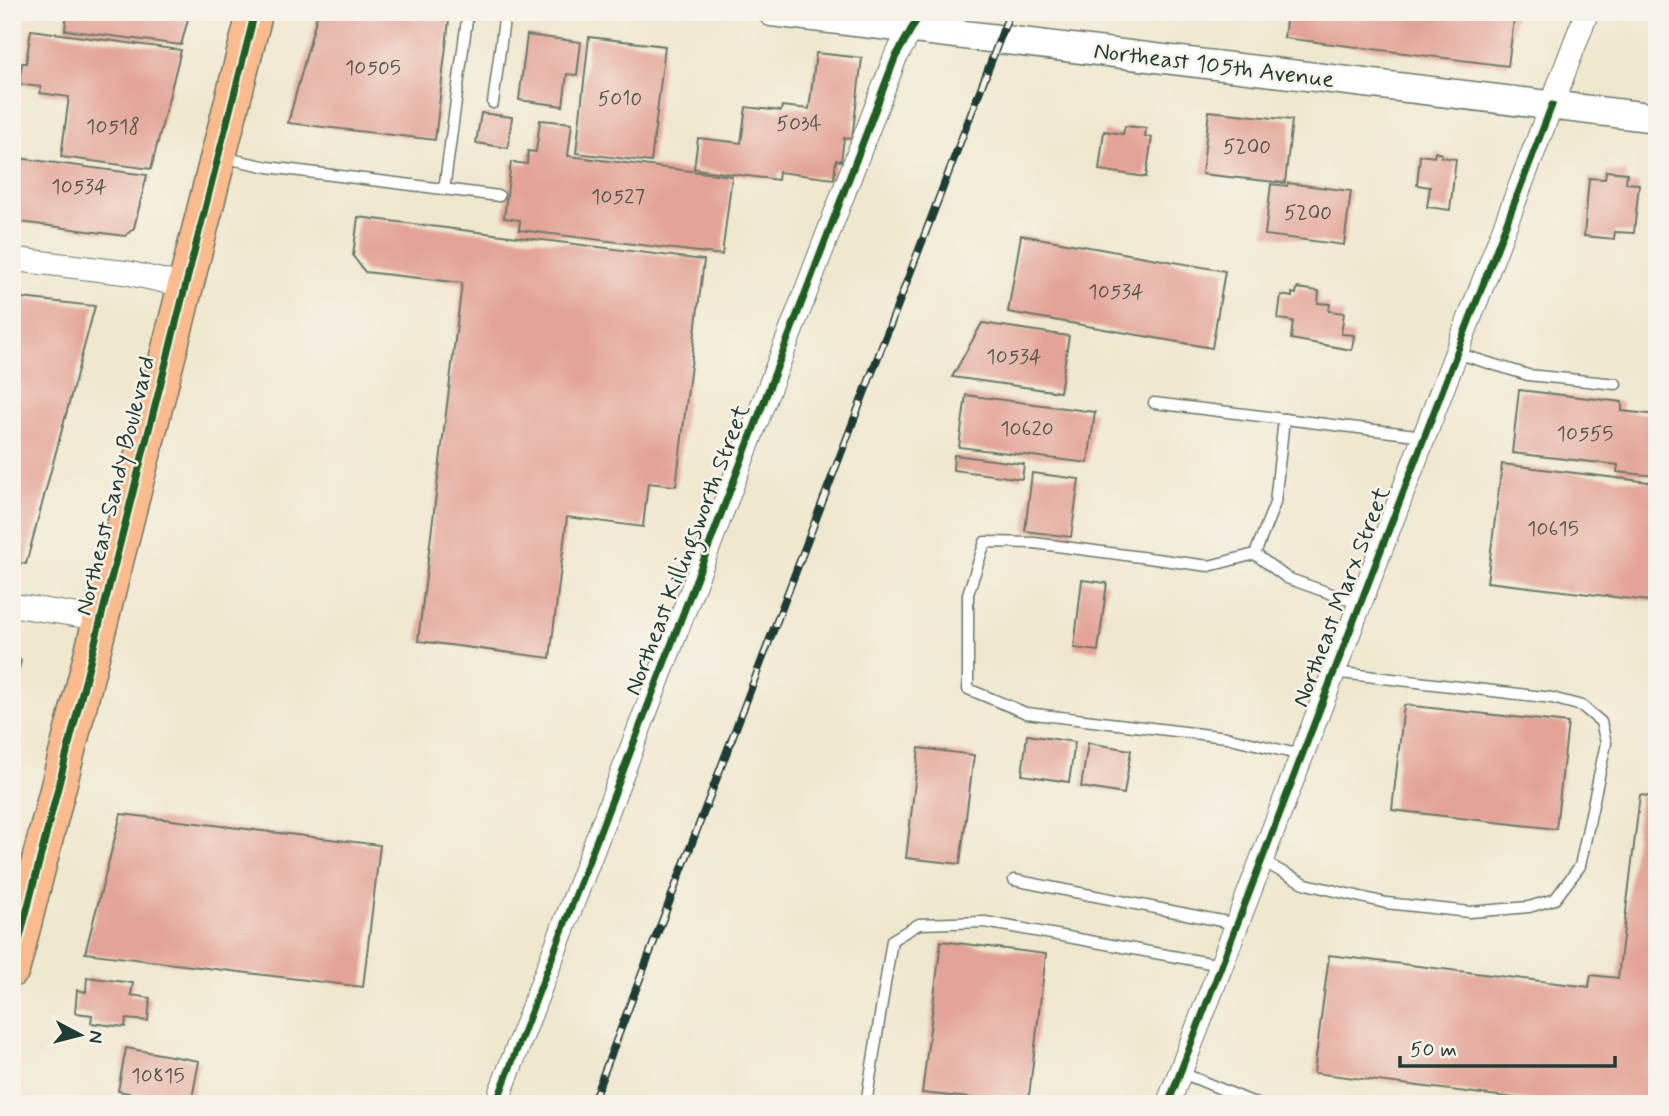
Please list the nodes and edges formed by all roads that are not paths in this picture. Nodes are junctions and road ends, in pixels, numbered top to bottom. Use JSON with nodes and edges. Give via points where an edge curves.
{"nodes":[{"id":1,"x":255,"y":12,"type":"edge"},
{"id":2,"x":468,"y":12,"type":"edge"},
{"id":3,"x":505,"y":12,"type":"edge"},
{"id":4,"x":772,"y":12,"type":"edge"},
{"id":5,"x":1587,"y":12,"type":"edge"},
{"id":6,"x":811,"y":15,"type":"edge"},
{"id":7,"x":916,"y":21,"type":"edge"},
{"id":8,"x":493,"y":103,"type":"dead end"},
{"id":9,"x":1552,"y":105,"type":"junction"},
{"id":10,"x":1657,"y":118,"type":"edge"},
{"id":11,"x":219,"y":156,"type":"junction"},
{"id":12,"x":444,"y":190,"type":"junction"},
{"id":13,"x":499,"y":196,"type":"dead end"},
{"id":14,"x":12,"y":259,"type":"edge"},
{"id":15,"x":186,"y":286,"type":"junction"},
{"id":16,"x":1456,"y":353,"type":"junction"},
{"id":17,"x":1616,"y":384,"type":"dead end"},
{"id":18,"x":1154,"y":403,"type":"dead end"},
{"id":19,"x":1284,"y":419,"type":"junction"},
{"id":20,"x":1424,"y":436,"type":"junction"},
{"id":21,"x":1255,"y":554,"type":"junction"},
{"id":22,"x":1360,"y":604,"type":"junction"},
{"id":23,"x":12,"y":605,"type":"edge"},
{"id":24,"x":102,"y":618,"type":"junction"},
{"id":25,"x":1333,"y":672,"type":"junction"},
{"id":26,"x":1301,"y":755,"type":"junction"},
{"id":27,"x":1261,"y":861,"type":"junction"},
{"id":28,"x":1014,"y":880,"type":"dead end"},
{"id":29,"x":1237,"y":924,"type":"junction"},
{"id":30,"x":14,"y":953,"type":"edge"},
{"id":31,"x":1221,"y":965,"type":"junction"},
{"id":32,"x":1180,"y":1072,"type":"junction"},
{"id":33,"x":496,"y":1104,"type":"edge"},
{"id":34,"x":866,"y":1104,"type":"edge"},
{"id":35,"x":1168,"y":1104,"type":"edge"},
{"id":36,"x":1257,"y":1104,"type":"edge"}],
"edges":[{"from":1,"to":11,"type":"main road","name":"Northeast Sandy Boulevard"},
{"from":2,"to":12,"type":"lane"},
{"from":3,"to":8,"type":"lane"},
{"from":4,"to":6,"type":"street","name":"Northeast 105th Avenue"},
{"from":5,"to":9,"type":"street","name":"Northeast Marx Street"},
{"from":6,"to":7,"type":"street","name":"Northeast 105th Avenue"},
{"from":7,"to":9,"type":"street","name":"Northeast 105th Avenue"},
{"from":7,"to":33,"type":"street","name":"Northeast Killingsworth Street","via":[[895,58]]},
{"from":9,"to":10,"type":"street","name":"Northeast 105th Avenue"},
{"from":9,"to":16,"type":"street","name":"Northeast Marx Street"},
{"from":11,"to":12,"type":"lane","via":[[268,167]]},
{"from":11,"to":15,"type":"main road","name":"Northeast Sandy Boulevard"},
{"from":12,"to":13,"type":"lane"},
{"from":14,"to":15,"type":"street","via":[[128,273]]},
{"from":15,"to":24,"type":"main road","name":"Northeast Sandy Boulevard"},
{"from":16,"to":17,"type":"lane","via":[[1528,375]]},
{"from":16,"to":20,"type":"street","name":"Northeast Marx Street"},
{"from":18,"to":19,"type":"lane"},
{"from":19,"to":20,"type":"lane"},
{"from":19,"to":21,"type":"lane","via":[[1275,503]]},
{"from":20,"to":22,"type":"street","name":"Northeast Marx Street"},
{"from":21,"to":22,"type":"lane","via":[[1287,578]]},
{"from":21,"to":26,"type":"lane","via":[[1209,566],[1034,543],[985,542],[968,594],[968,689],[1026,713],[1226,737]]},
{"from":22,"to":25,"type":"street","name":"Northeast Marx Street"},
{"from":23,"to":24,"type":"street"},
{"from":24,"to":30,"type":"main road","name":"Northeast Sandy Boulevard"},
{"from":25,"to":26,"type":"street","name":"Northeast Marx Street"},
{"from":25,"to":27,"type":"lane","via":[[1552,698],[1582,706],[1601,722],[1606,743],[1580,866],[1555,899],[1529,907],[1471,912],[1386,903],[1306,884]]},
{"from":26,"to":27,"type":"street","name":"Northeast Marx Street"},
{"from":27,"to":29,"type":"street","name":"Northeast Marx Street"},
{"from":28,"to":29,"type":"lane"},
{"from":29,"to":31,"type":"street","name":"Northeast Marx Street"},
{"from":31,"to":32,"type":"street","name":"Northeast Marx Street"},
{"from":31,"to":34,"type":"lane","via":[[985,922],[919,923],[892,940]]},
{"from":32,"to":35,"type":"street","name":"Northeast Marx Street"},
{"from":32,"to":36,"type":"lane"}]}
